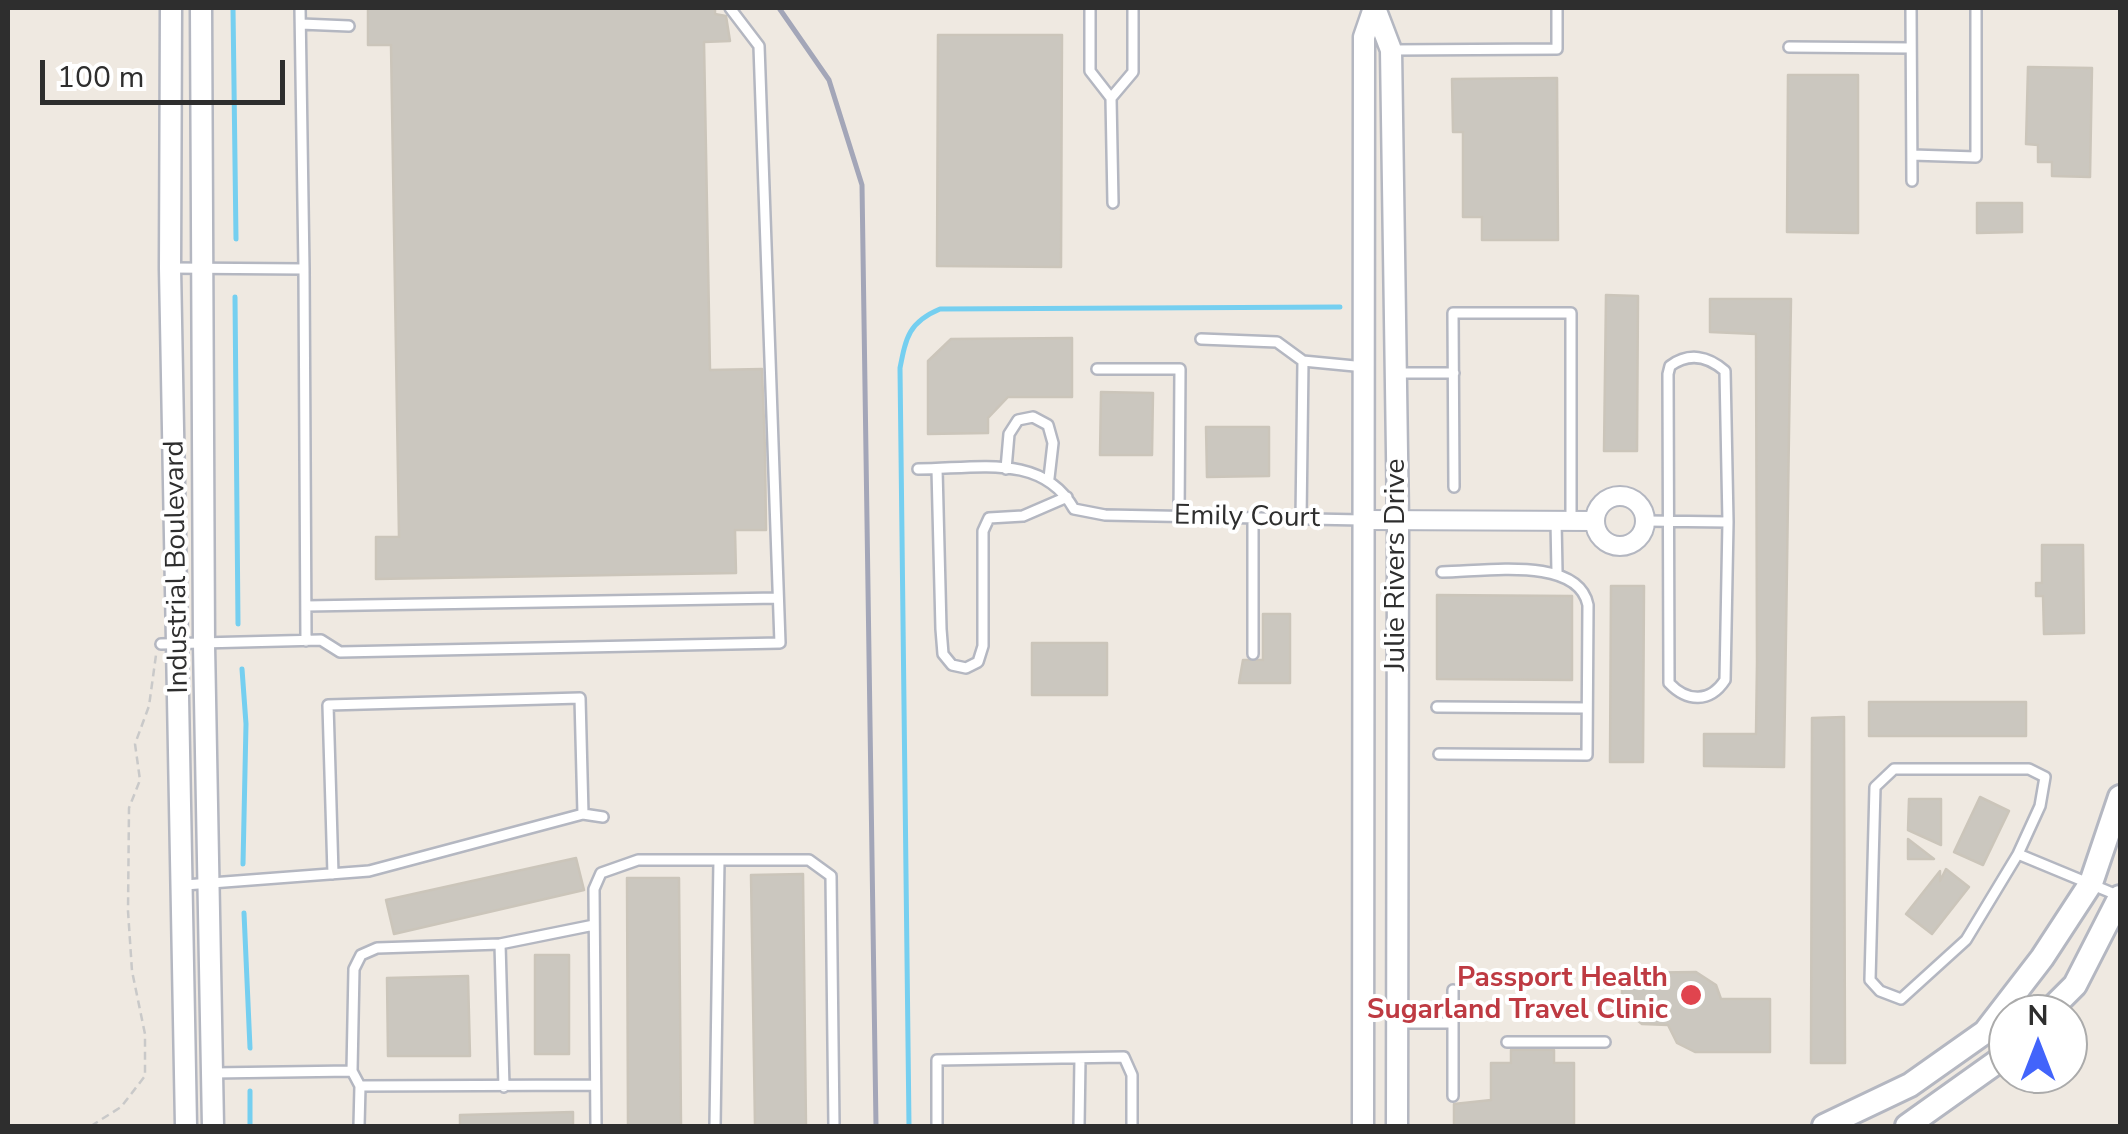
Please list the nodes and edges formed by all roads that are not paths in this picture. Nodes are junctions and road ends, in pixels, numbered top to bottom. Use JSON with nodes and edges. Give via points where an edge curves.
{"nodes":[{"id":1,"x":170,"y":8,"type":"edge"},
{"id":2,"x":200,"y":8,"type":"edge"},
{"id":3,"x":300,"y":8,"type":"edge"},
{"id":4,"x":730,"y":8,"type":"edge"},
{"id":5,"x":1090,"y":8,"type":"edge"},
{"id":6,"x":1133,"y":8,"type":"edge"},
{"id":7,"x":1374,"y":8,"type":"edge"},
{"id":8,"x":1395,"y":8,"type":"edge"},
{"id":9,"x":1557,"y":8,"type":"edge"},
{"id":10,"x":1911,"y":8,"type":"edge"},
{"id":11,"x":1976,"y":8,"type":"edge"},
{"id":12,"x":301,"y":24,"type":"junction"},
{"id":13,"x":348,"y":26,"type":"dead end"},
{"id":14,"x":1389,"y":43,"type":"junction"},
{"id":15,"x":1789,"y":47,"type":"dead end"},
{"id":16,"x":1912,"y":48,"type":"junction"},
{"id":17,"x":1111,"y":98,"type":"junction"},
{"id":18,"x":1912,"y":155,"type":"junction"},
{"id":19,"x":1912,"y":182,"type":"dead end"},
{"id":20,"x":1113,"y":204,"type":"dead end"},
{"id":21,"x":170,"y":268,"type":"junction"},
{"id":22,"x":203,"y":269,"type":"junction"},
{"id":23,"x":304,"y":269,"type":"junction"},
{"id":24,"x":1201,"y":339,"type":"dead end"},
{"id":25,"x":1303,"y":361,"type":"junction"},
{"id":26,"x":1365,"y":367,"type":"junction"},
{"id":27,"x":1098,"y":369,"type":"dead end"},
{"id":28,"x":1395,"y":373,"type":"junction"},
{"id":29,"x":1454,"y":374,"type":"junction"},
{"id":30,"x":1006,"y":469,"type":"junction"},
{"id":31,"x":918,"y":470,"type":"dead end"},
{"id":32,"x":937,"y":470,"type":"junction"},
{"id":33,"x":1049,"y":478,"type":"junction"},
{"id":34,"x":1454,"y":487,"type":"dead end"},
{"id":35,"x":1067,"y":497,"type":"junction"},
{"id":36,"x":1179,"y":518,"type":"junction"},
{"id":37,"x":1253,"y":520,"type":"junction"},
{"id":38,"x":1301,"y":520,"type":"junction"},
{"id":39,"x":1365,"y":520,"type":"junction"},
{"id":40,"x":1398,"y":520,"type":"junction"},
{"id":41,"x":1564,"y":521,"type":"junction"},
{"id":42,"x":1595,"y":521,"type":"junction"},
{"id":43,"x":1646,"y":521,"type":"junction"},
{"id":44,"x":1668,"y":522,"type":"junction"},
{"id":45,"x":1728,"y":522,"type":"junction"},
{"id":46,"x":1442,"y":572,"type":"dead end"},
{"id":47,"x":1556,"y":572,"type":"junction"},
{"id":48,"x":778,"y":598,"type":"junction"},
{"id":49,"x":306,"y":606,"type":"junction"},
{"id":50,"x":306,"y":641,"type":"junction"},
{"id":51,"x":170,"y":644,"type":"junction"},
{"id":52,"x":204,"y":645,"type":"junction"},
{"id":53,"x":1253,"y":654,"type":"dead end"},
{"id":54,"x":1436,"y":707,"type":"dead end"},
{"id":55,"x":1587,"y":708,"type":"junction"},
{"id":56,"x":1440,"y":754,"type":"dead end"},
{"id":57,"x":2120,"y":797,"type":"edge"},
{"id":58,"x":1396,"y":806,"type":"junction"},
{"id":59,"x":1363,"y":808,"type":"junction"},
{"id":60,"x":583,"y":814,"type":"junction"},
{"id":61,"x":603,"y":816,"type":"dead end"},
{"id":62,"x":2018,"y":854,"type":"junction"},
{"id":63,"x":719,"y":860,"type":"junction"},
{"id":64,"x":333,"y":874,"type":"junction"},
{"id":65,"x":2091,"y":883,"type":"junction"},
{"id":66,"x":211,"y":884,"type":"junction"},
{"id":67,"x":184,"y":885,"type":"junction"},
{"id":68,"x":2119,"y":905,"type":"edge"},
{"id":69,"x":594,"y":924,"type":"junction"},
{"id":70,"x":500,"y":944,"type":"junction"},
{"id":71,"x":1453,"y":990,"type":"dead end"},
{"id":72,"x":2065,"y":994,"type":"edge"},
{"id":73,"x":1397,"y":1023,"type":"junction"},
{"id":74,"x":1453,"y":1023,"type":"junction"},
{"id":75,"x":1507,"y":1042,"type":"dead end"},
{"id":76,"x":1605,"y":1042,"type":"dead end"},
{"id":77,"x":1080,"y":1058,"type":"junction"},
{"id":78,"x":1988,"y":1068,"type":"edge"},
{"id":79,"x":352,"y":1071,"type":"junction"},
{"id":80,"x":214,"y":1073,"type":"junction"},
{"id":81,"x":594,"y":1085,"type":"junction"},
{"id":82,"x":360,"y":1086,"type":"junction"},
{"id":83,"x":504,"y":1087,"type":"junction"},
{"id":84,"x":1453,"y":1096,"type":"dead end"},
{"id":85,"x":186,"y":1126,"type":"edge"},
{"id":86,"x":214,"y":1126,"type":"edge"},
{"id":87,"x":360,"y":1126,"type":"edge"},
{"id":88,"x":596,"y":1126,"type":"edge"},
{"id":89,"x":714,"y":1126,"type":"edge"},
{"id":90,"x":834,"y":1126,"type":"edge"},
{"id":91,"x":937,"y":1126,"type":"edge"},
{"id":92,"x":1079,"y":1126,"type":"edge"},
{"id":93,"x":1132,"y":1126,"type":"edge"},
{"id":94,"x":1364,"y":1126,"type":"edge"},
{"id":95,"x":1398,"y":1126,"type":"edge"},
{"id":96,"x":1824,"y":1126,"type":"edge"},
{"id":97,"x":1907,"y":1126,"type":"edge"}],
"edges":[{"from":1,"to":21,"type":"street","name":"Industrial Boulevard"},
{"from":2,"to":22,"type":"street","name":"Industrial Boulevard"},
{"from":3,"to":12,"type":"lane"},
{"from":4,"to":48,"type":"lane","via":[[758,46]]},
{"from":5,"to":17,"type":"lane","via":[[1090,72]]},
{"from":6,"to":17,"type":"lane","via":[[1133,72]]},
{"from":7,"to":14,"type":"street","name":"Julie Rivers Drive"},
{"from":7,"to":26,"type":"street","name":"Julie Rivers Drive","via":[[1364,36]]},
{"from":8,"to":14,"type":"street"},
{"from":9,"to":14,"type":"lane","via":[[1557,49]]},
{"from":10,"to":16,"type":"lane"},
{"from":11,"to":18,"type":"lane","via":[[1976,156]]},
{"from":12,"to":13,"type":"lane"},
{"from":12,"to":23,"type":"lane"},
{"from":14,"to":28,"type":"street","name":"Julie Rivers Drive"},
{"from":15,"to":16,"type":"lane"},
{"from":16,"to":18,"type":"lane"},
{"from":17,"to":20,"type":"lane"},
{"from":18,"to":19,"type":"lane"},
{"from":21,"to":22,"type":"lane"},
{"from":21,"to":51,"type":"street","name":"Industrial Boulevard"},
{"from":22,"to":23,"type":"lane"},
{"from":22,"to":52,"type":"street","name":"Industrial Boulevard"},
{"from":23,"to":49,"type":"lane"},
{"from":24,"to":25,"type":"lane","via":[[1277,342]]},
{"from":25,"to":26,"type":"lane"},
{"from":25,"to":38,"type":"lane"},
{"from":26,"to":28,"type":"street"},
{"from":26,"to":39,"type":"street","name":"Julie Rivers Drive"},
{"from":27,"to":36,"type":"lane","via":[[1180,369]]},
{"from":28,"to":29,"type":"lane"},
{"from":28,"to":40,"type":"street","name":"Julie Rivers Drive"},
{"from":29,"to":34,"type":"lane"},
{"from":29,"to":41,"type":"lane","via":[[1453,314],[1572,314]]},
{"from":30,"to":32,"type":"lane"},
{"from":30,"to":33,"type":"lane"},
{"from":30,"to":33,"type":"lane","via":[[1009,434],[1018,420],[1033,417],[1048,425],[1053,443]]},
{"from":31,"to":32,"type":"lane"},
{"from":32,"to":35,"type":"lane","via":[[943,654],[966,668],[978,662],[983,646],[982,531],[989,518],[1023,516]]},
{"from":33,"to":35,"type":"lane","name":"Emily Court"},
{"from":35,"to":36,"type":"lane","name":"Emily Court","via":[[1074,509],[1105,515]]},
{"from":36,"to":37,"type":"lane","name":"Emily Court"},
{"from":37,"to":38,"type":"lane","name":"Emily Court"},
{"from":37,"to":53,"type":"lane"},
{"from":38,"to":39,"type":"lane","name":"Emily Court"},
{"from":39,"to":40,"type":"street","name":"Emily Court"},
{"from":39,"to":59,"type":"street","name":"Julie Rivers Drive"},
{"from":40,"to":41,"type":"street","name":"Emily Court"},
{"from":40,"to":58,"type":"street","name":"Julie Rivers Drive"},
{"from":41,"to":42,"type":"street","name":"Emily Court"},
{"from":41,"to":47,"type":"lane"},
{"from":42,"to":43,"type":"street","via":[[1608,543],[1624,546],[1640,537]]},
{"from":42,"to":43,"type":"street","name":"Emily Court","via":[[1605,500],[1620,496],[1641,506]]},
{"from":43,"to":44,"type":"lane"},
{"from":44,"to":45,"type":"lane"},
{"from":44,"to":45,"type":"lane","via":[[1668,374],[1670,366],[1693,357],[1725,371]]},
{"from":44,"to":45,"type":"lane","via":[[1669,683],[1680,695],[1700,698],[1718,692],[1725,680]]},
{"from":46,"to":47,"type":"lane"},
{"from":47,"to":55,"type":"lane","via":[[1570,576],[1586,595]]},
{"from":48,"to":49,"type":"lane"},
{"from":48,"to":50,"type":"lane","via":[[780,642],[340,652],[321,640]]},
{"from":49,"to":50,"type":"lane"},
{"from":50,"to":52,"type":"lane"},
{"from":51,"to":52,"type":"lane"},
{"from":51,"to":67,"type":"street","name":"Industrial Boulevard"},
{"from":52,"to":66,"type":"street","name":"Industrial Boulevard"},
{"from":54,"to":55,"type":"lane"},
{"from":55,"to":56,"type":"lane","via":[[1587,755]]},
{"from":57,"to":65,"type":"main road"},
{"from":58,"to":59,"type":"street"},
{"from":58,"to":73,"type":"street","name":"Julie Rivers Drive"},
{"from":59,"to":94,"type":"street","name":"Julie Rivers Drive"},
{"from":60,"to":61,"type":"lane"},
{"from":60,"to":64,"type":"lane","via":[[369,871]]},
{"from":60,"to":64,"type":"lane","via":[[580,698],[328,705]]},
{"from":62,"to":62,"type":"lane","via":[[2045,777],[2029,768],[1894,768],[1875,786],[1870,980],[1880,992],[1901,998],[1966,940]]},
{"from":62,"to":65,"type":"lane"},
{"from":63,"to":69,"type":"lane","via":[[638,860],[601,873]]},
{"from":63,"to":89,"type":"lane"},
{"from":63,"to":90,"type":"lane","via":[[809,860],[831,876]]},
{"from":64,"to":66,"type":"lane"},
{"from":65,"to":68,"type":"lane"},
{"from":65,"to":96,"type":"main road","via":[[1985,1032],[1910,1085]]},
{"from":66,"to":67,"type":"lane"},
{"from":66,"to":80,"type":"street","name":"Industrial Boulevard"},
{"from":67,"to":85,"type":"street","name":"Industrial Boulevard"},
{"from":68,"to":72,"type":"main road"},
{"from":69,"to":70,"type":"lane"},
{"from":69,"to":81,"type":"lane"},
{"from":70,"to":79,"type":"lane","via":[[361,954],[354,969]]},
{"from":70,"to":83,"type":"lane"},
{"from":71,"to":74,"type":"lane"},
{"from":73,"to":74,"type":"lane"},
{"from":73,"to":95,"type":"street","name":"Julie Rivers Drive"},
{"from":74,"to":84,"type":"lane"},
{"from":75,"to":76,"type":"lane"},
{"from":77,"to":91,"type":"lane","via":[[937,1060]]},
{"from":77,"to":92,"type":"lane"},
{"from":77,"to":93,"type":"lane","via":[[1124,1058],[1132,1076]]},
{"from":78,"to":97,"type":"main road"},
{"from":79,"to":80,"type":"lane"},
{"from":79,"to":82,"type":"lane"},
{"from":80,"to":86,"type":"street","name":"Industrial Boulevard"},
{"from":81,"to":83,"type":"lane"},
{"from":81,"to":88,"type":"lane"},
{"from":82,"to":83,"type":"lane"},
{"from":82,"to":87,"type":"lane"}]}
